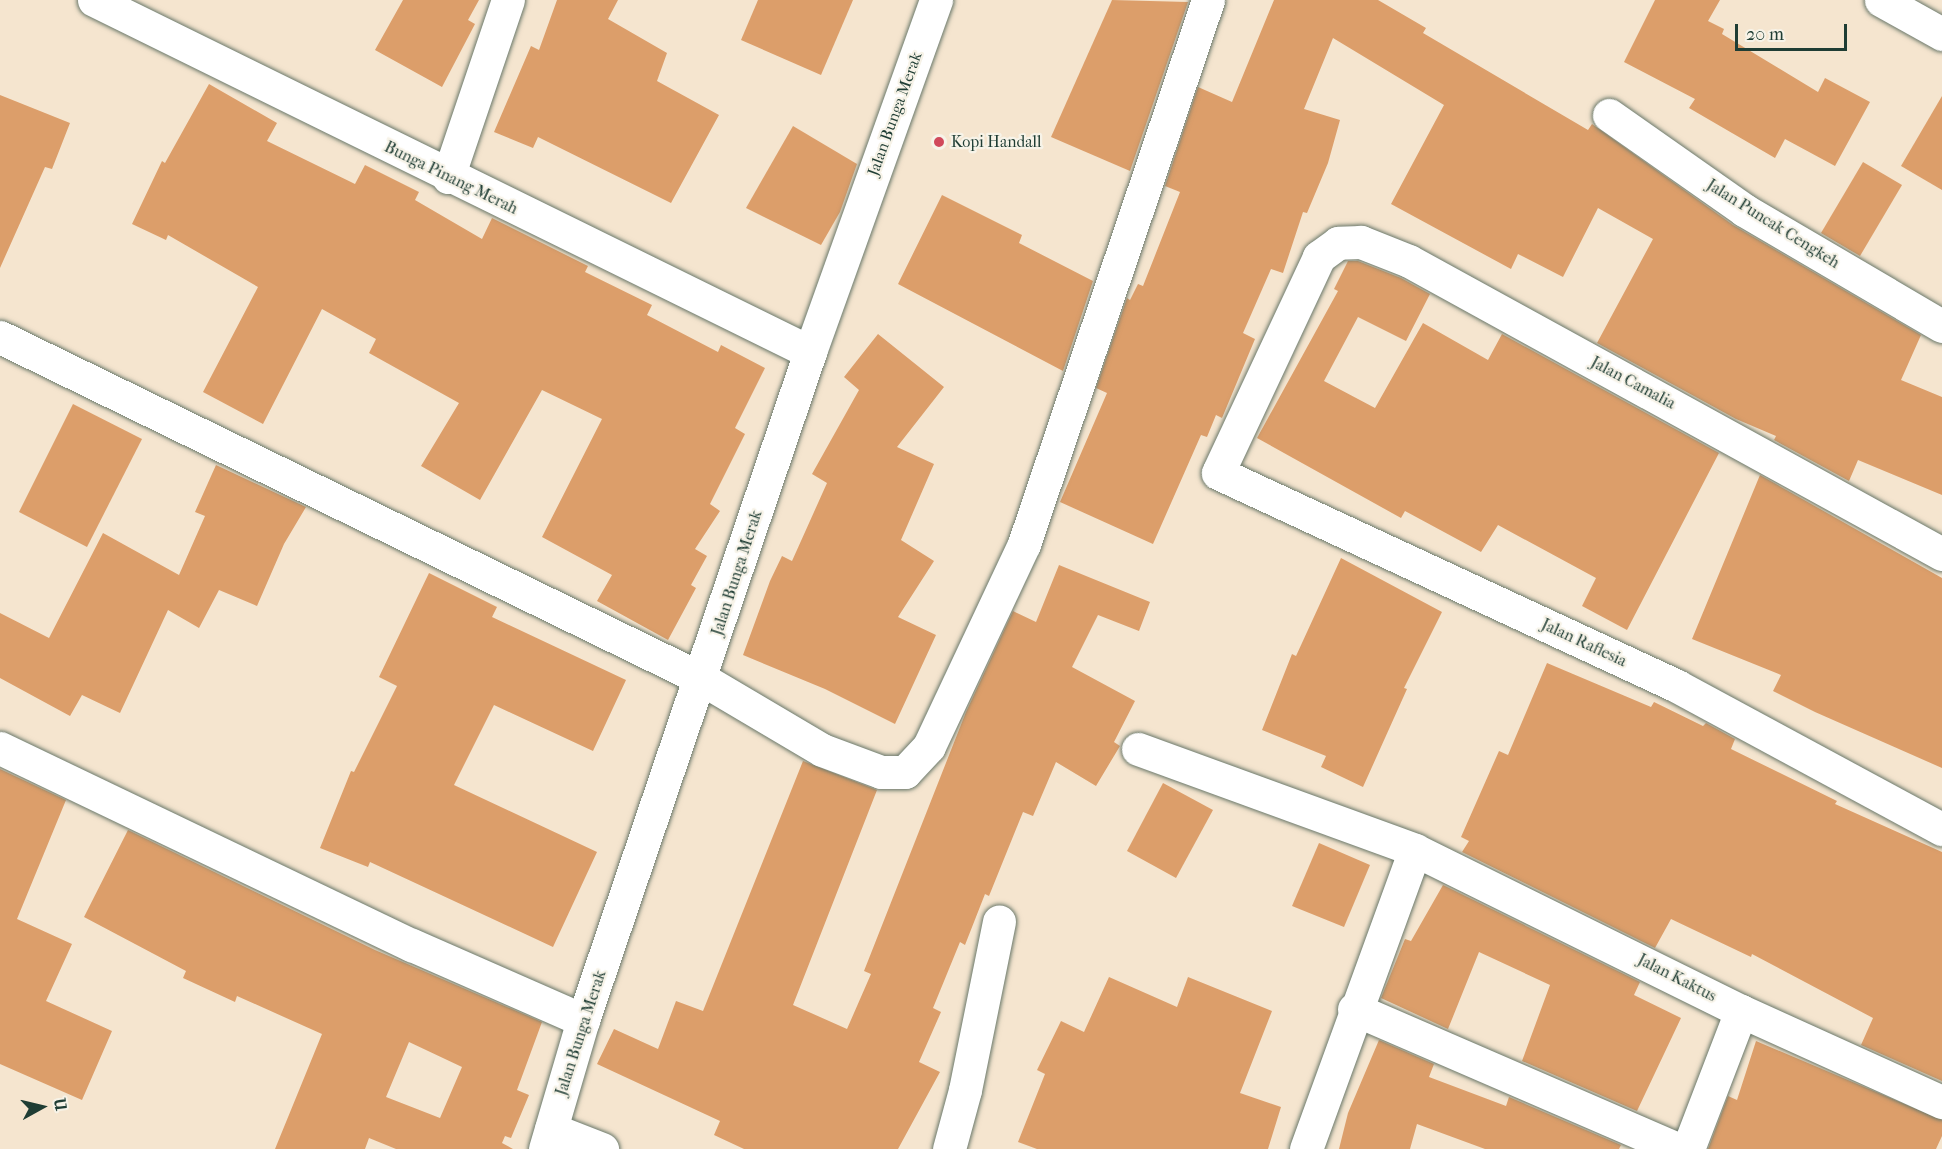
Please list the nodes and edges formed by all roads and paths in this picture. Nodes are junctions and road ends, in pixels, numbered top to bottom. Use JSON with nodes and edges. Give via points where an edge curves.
{"nodes":[{"id":1,"x":94,"y":0,"type":"edge"},
{"id":2,"x":508,"y":0,"type":"edge"},
{"id":3,"x":936,"y":0,"type":"edge"},
{"id":4,"x":1208,"y":0,"type":"edge"},
{"id":5,"x":1881,"y":0,"type":"edge"},
{"id":6,"x":133,"y":9,"type":"edge"},
{"id":7,"x":1942,"y":34,"type":"edge"},
{"id":8,"x":1609,"y":115,"type":"dead end"},
{"id":9,"x":448,"y":177,"type":"junction"},
{"id":10,"x":1942,"y":326,"type":"edge"},
{"id":11,"x":0,"y":337,"type":"edge"},
{"id":12,"x":810,"y":352,"type":"junction"},
{"id":13,"x":1218,"y":473,"type":"joint"},
{"id":14,"x":1942,"y":554,"type":"edge"},
{"id":15,"x":702,"y":679,"type":"junction"},
{"id":16,"x":0,"y":748,"type":"edge"},
{"id":17,"x":1137,"y":749,"type":"dead end"},
{"id":18,"x":1942,"y":829,"type":"edge"},
{"id":19,"x":1415,"y":850,"type":"junction"},
{"id":20,"x":999,"y":921,"type":"dead end"},
{"id":21,"x":1354,"y":1009,"type":"junction"},
{"id":22,"x":1741,"y":1011,"type":"junction"},
{"id":23,"x":583,"y":1020,"type":"junction"},
{"id":24,"x":1942,"y":1102,"type":"edge"},
{"id":25,"x":548,"y":1139,"type":"edge"},
{"id":26,"x":602,"y":1149,"type":"edge"},
{"id":27,"x":949,"y":1149,"type":"edge"},
{"id":28,"x":1306,"y":1149,"type":"edge"},
{"id":29,"x":1677,"y":1149,"type":"edge"},
{"id":30,"x":1688,"y":1149,"type":"edge"}],
"edges":[{"from":1,"to":6,"type":"street","name":"Bunga Pinang Merah"},
{"from":2,"to":9,"type":"street"},
{"from":3,"to":12,"type":"street","name":"Jalan Bunga Merak"},
{"from":4,"to":15,"type":"street","via":[[1024,544],[929,746],[905,772],[881,771],[822,750]]},
{"from":5,"to":7,"type":"street"},
{"from":6,"to":9,"type":"street","name":"Bunga Pinang Merah"},
{"from":8,"to":10,"type":"street","name":"Jalan Puncak Cengkeh","via":[[1744,210]]},
{"from":9,"to":12,"type":"street","name":"Bunga Pinang Merah"},
{"from":11,"to":15,"type":"street"},
{"from":12,"to":15,"type":"street","name":"Jalan Bunga Merak"},
{"from":13,"to":14,"type":"street","name":"Jalan Camalia","via":[[1319,257],[1338,243],[1361,242],[1409,261]]},
{"from":13,"to":18,"type":"street","name":"Jalan Raflesia","via":[[1677,686]]},
{"from":15,"to":23,"type":"street","name":"Jalan Bunga Merak"},
{"from":16,"to":23,"type":"street","via":[[401,940]]},
{"from":17,"to":19,"type":"street","name":"Jalan Kaktus"},
{"from":19,"to":21,"type":"street"},
{"from":19,"to":22,"type":"street","name":"Jalan Kaktus"},
{"from":20,"to":27,"type":"street"},
{"from":21,"to":28,"type":"street"},
{"from":21,"to":29,"type":"street"},
{"from":22,"to":24,"type":"street","name":"Jalan Kaktus"},
{"from":22,"to":30,"type":"street"},
{"from":23,"to":25,"type":"street","name":"Jalan Bunga Merak"},
{"from":25,"to":26,"type":"street"}]}
